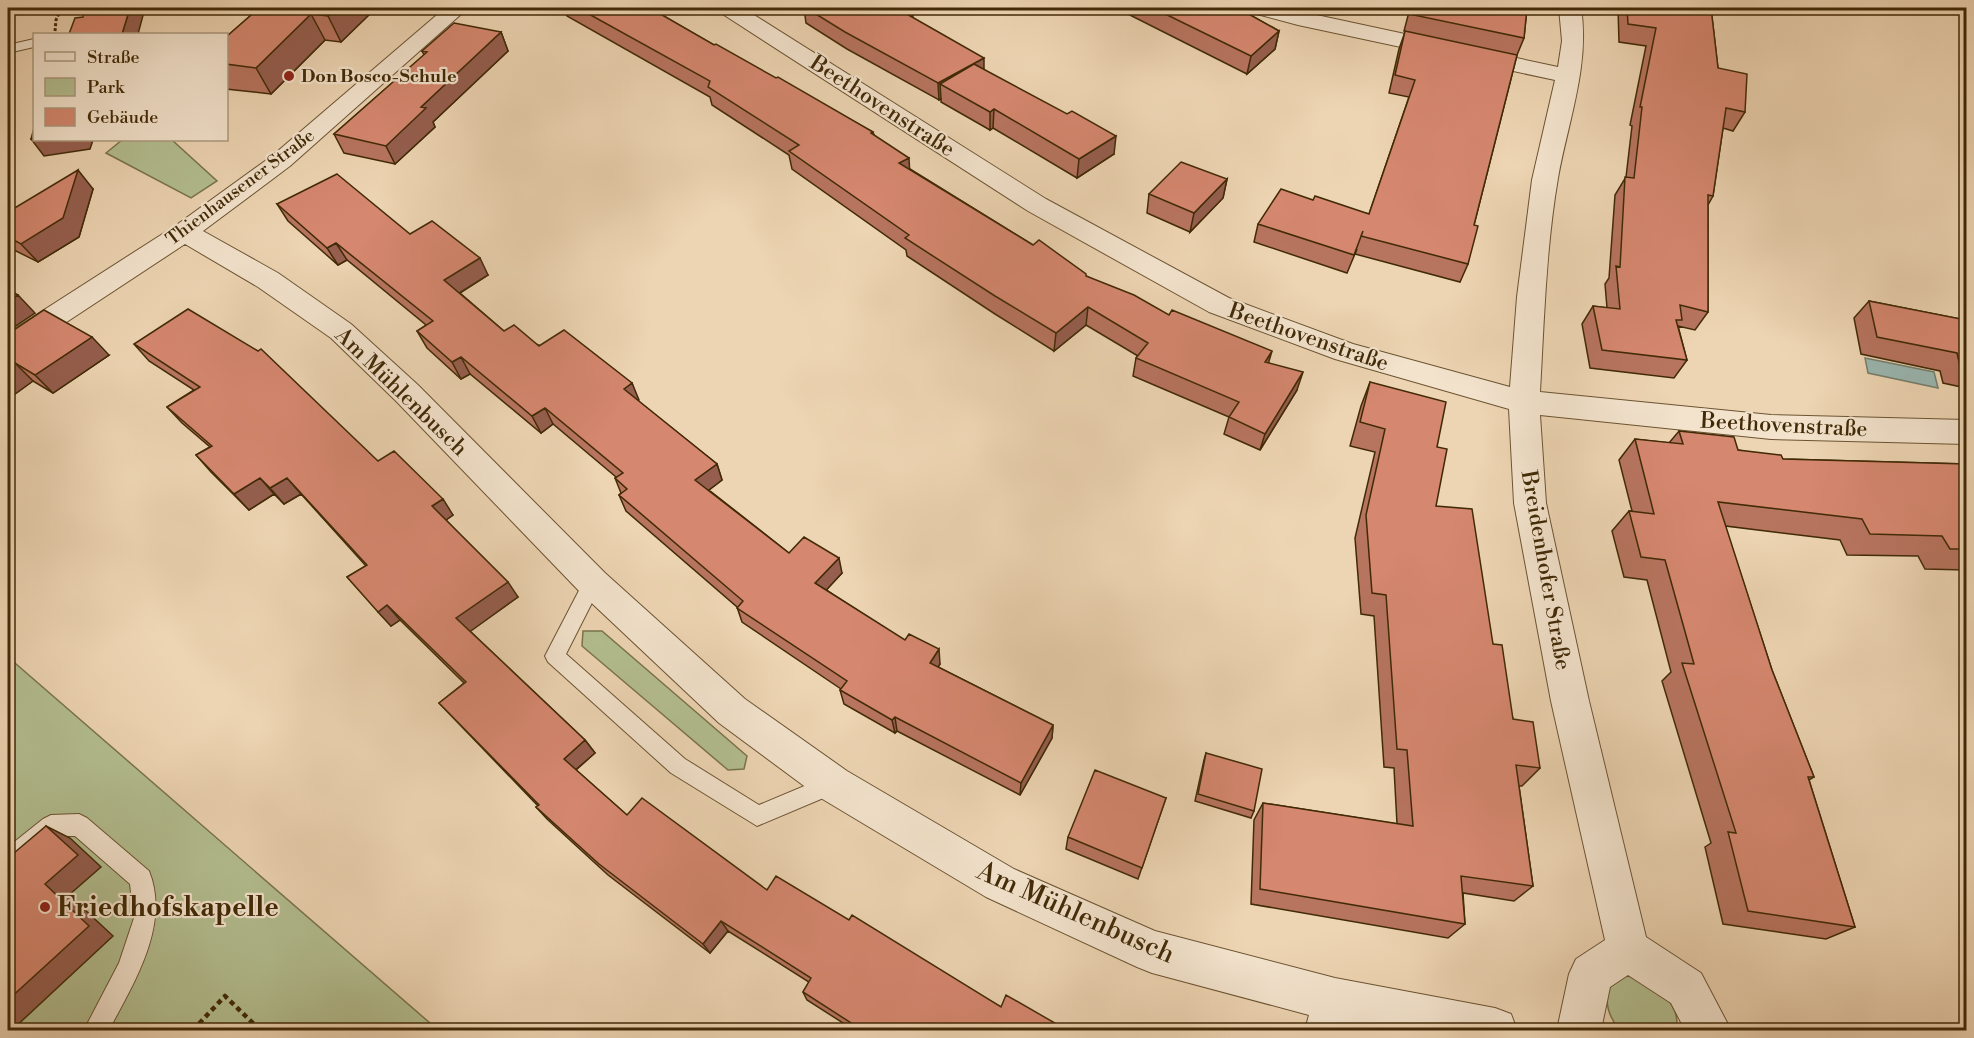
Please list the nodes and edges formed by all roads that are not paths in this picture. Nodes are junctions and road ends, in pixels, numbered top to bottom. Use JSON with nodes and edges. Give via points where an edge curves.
{"nodes":[{"id":1,"x":457,"y":8,"type":"edge"},
{"id":2,"x":729,"y":8,"type":"edge"},
{"id":3,"x":1262,"y":8,"type":"edge"},
{"id":4,"x":1570,"y":8,"type":"edge"},
{"id":5,"x":33,"y":43,"type":"edge"},
{"id":6,"x":8,"y":49,"type":"edge"},
{"id":7,"x":1568,"y":76,"type":"junction"},
{"id":8,"x":184,"y":232,"type":"junction"},
{"id":9,"x":8,"y":347,"type":"edge"},
{"id":10,"x":1524,"y":402,"type":"junction"},
{"id":11,"x":1966,"y":432,"type":"edge"},
{"id":12,"x":593,"y":583,"type":"junction"},
{"id":13,"x":833,"y":784,"type":"junction"},
{"id":14,"x":8,"y":860,"type":"edge"},
{"id":15,"x":1628,"y":950,"type":"junction"},
{"id":16,"x":1331,"y":1015,"type":"edge"},
{"id":17,"x":96,"y":1030,"type":"edge"},
{"id":18,"x":1495,"y":1030,"type":"edge"},
{"id":19,"x":1579,"y":1030,"type":"edge"},
{"id":20,"x":1708,"y":1030,"type":"edge"}],
"edges":[{"from":1,"to":8,"type":"street","name":"Thienhausener Straße","via":[[281,160]]},
{"from":2,"to":10,"type":"street","name":"Beethovenstraße","via":[[1037,205],[1219,305],[1345,352]]},
{"from":3,"to":7,"type":"street"},
{"from":4,"to":7,"type":"street","name":"Breidenhofer Straße","via":[[1573,41]]},
{"from":5,"to":6,"type":"lane"},
{"from":7,"to":10,"type":"street","name":"Breidenhofer Straße","via":[[1545,180]]},
{"from":8,"to":9,"type":"street","name":"Thienhausener Straße"},
{"from":8,"to":12,"type":"street","name":"Am Mühlenbusch","via":[[268,280],[341,331]]},
{"from":10,"to":11,"type":"street","name":"Beethovenstraße","via":[[1771,427]]},
{"from":10,"to":15,"type":"street","name":"Breidenhofer Straße","via":[[1530,503],[1570,701]]},
{"from":12,"to":13,"type":"street","name":"Am Mühlenbusch","via":[[732,711]]},
{"from":12,"to":13,"type":"lane","via":[[555,656],[678,766],[757,816]]},
{"from":13,"to":16,"type":"street","name":"Am Mühlenbusch","via":[[1000,883],[1152,952]]},
{"from":14,"to":17,"type":"lane","via":[[51,826],[79,825],[141,879],[145,918],[129,969]]},
{"from":15,"to":19,"type":"street","via":[[1591,974]]},
{"from":15,"to":20,"type":"street","via":[[1686,988]]},
{"from":16,"to":18,"type":"street","name":"Am Mühlenbusch"}]}
